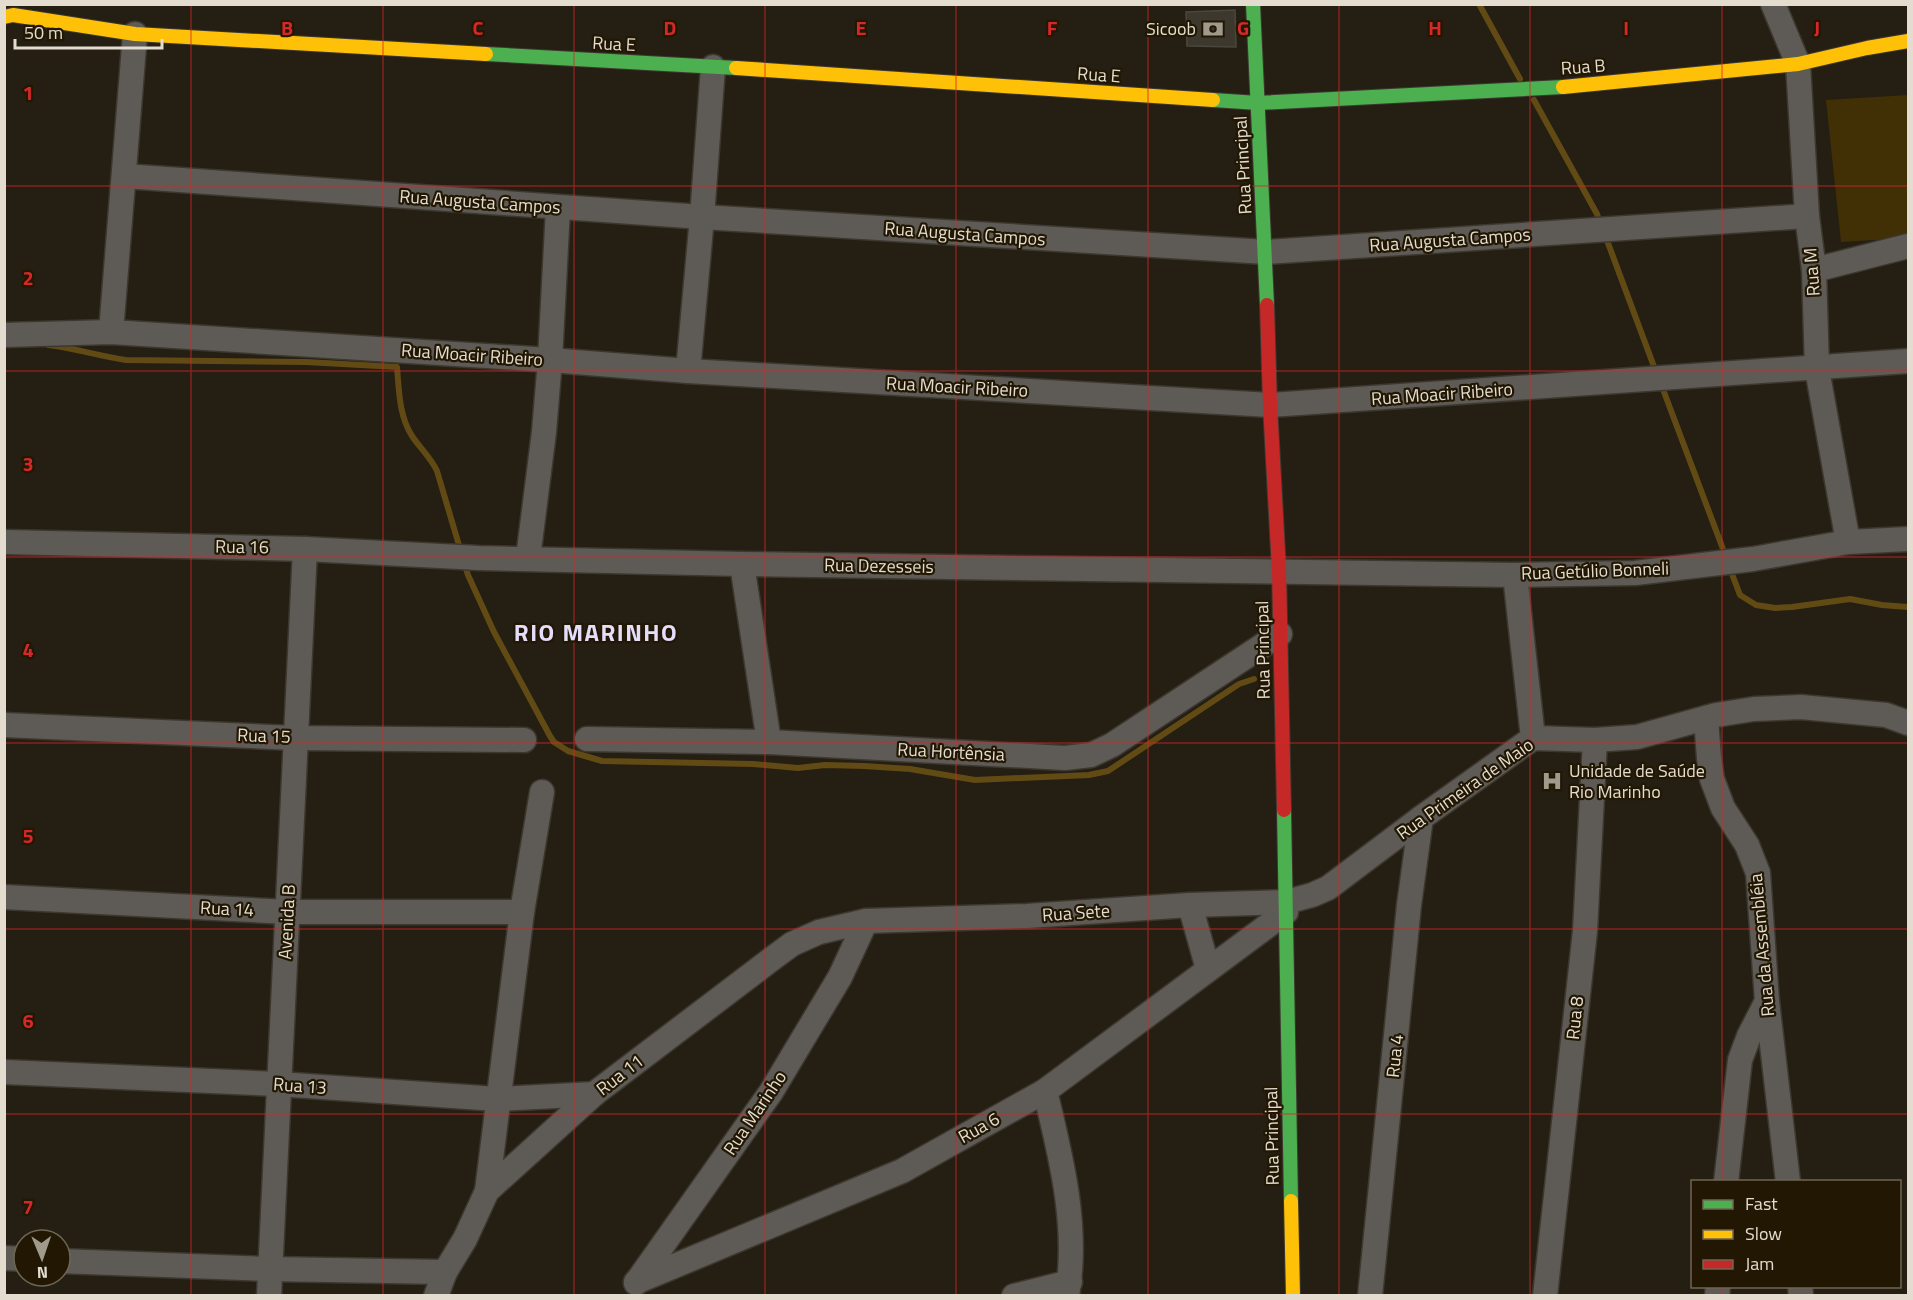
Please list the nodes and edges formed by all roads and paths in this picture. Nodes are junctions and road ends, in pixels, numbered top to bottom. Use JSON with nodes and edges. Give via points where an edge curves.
{"nodes":[{"id":1,"x":1254,"y":4,"type":"edge"},
{"id":2,"x":1773,"y":4,"type":"edge"},
{"id":3,"x":4,"y":17,"type":"edge"},
{"id":4,"x":135,"y":34,"type":"junction"},
{"id":5,"x":1908,"y":41,"type":"edge"},
{"id":6,"x":1798,"y":64,"type":"junction"},
{"id":7,"x":712,"y":68,"type":"junction"},
{"id":8,"x":1258,"y":103,"type":"junction"},
{"id":9,"x":124,"y":176,"type":"junction"},
{"id":10,"x":558,"y":208,"type":"junction"},
{"id":11,"x":1807,"y":216,"type":"junction"},
{"id":12,"x":702,"y":218,"type":"junction"},
{"id":13,"x":1908,"y":246,"type":"edge"},
{"id":14,"x":1266,"y":252,"type":"junction"},
{"id":15,"x":1814,"y":270,"type":"junction"},
{"id":16,"x":111,"y":332,"type":"junction"},
{"id":17,"x":4,"y":335,"type":"edge"},
{"id":18,"x":550,"y":360,"type":"junction"},
{"id":19,"x":1908,"y":361,"type":"edge"},
{"id":20,"x":1817,"y":369,"type":"junction"},
{"id":21,"x":688,"y":371,"type":"junction"},
{"id":22,"x":1270,"y":405,"type":"junction"},
{"id":23,"x":1908,"y":539,"type":"edge"},
{"id":24,"x":4,"y":542,"type":"edge"},
{"id":25,"x":1848,"y":542,"type":"junction"},
{"id":26,"x":305,"y":549,"type":"junction"},
{"id":27,"x":479,"y":558,"type":"joint"},
{"id":28,"x":528,"y":558,"type":"junction"},
{"id":29,"x":742,"y":564,"type":"junction"},
{"id":30,"x":1280,"y":570,"type":"junction"},
{"id":31,"x":1515,"y":575,"type":"junction"},
{"id":32,"x":1280,"y":634,"type":"junction"},
{"id":33,"x":1706,"y":718,"type":"junction"},
{"id":34,"x":1908,"y":723,"type":"edge"},
{"id":35,"x":4,"y":724,"type":"edge"},
{"id":36,"x":296,"y":738,"type":"junction"},
{"id":37,"x":1533,"y":738,"type":"junction"},
{"id":38,"x":587,"y":739,"type":"dead end"},
{"id":39,"x":524,"y":740,"type":"dead end"},
{"id":40,"x":1595,"y":740,"type":"junction"},
{"id":41,"x":769,"y":742,"type":"junction"},
{"id":42,"x":542,"y":792,"type":"dead end"},
{"id":43,"x":1420,"y":818,"type":"junction"},
{"id":44,"x":4,"y":897,"type":"edge"},
{"id":45,"x":1190,"y":905,"type":"junction"},
{"id":46,"x":1286,"y":907,"type":"junction"},
{"id":47,"x":288,"y":912,"type":"junction"},
{"id":48,"x":522,"y":912,"type":"junction"},
{"id":49,"x":866,"y":921,"type":"junction"},
{"id":50,"x":1208,"y":969,"type":"junction"},
{"id":51,"x":1767,"y":1001,"type":"junction"},
{"id":52,"x":4,"y":1072,"type":"edge"},
{"id":53,"x":278,"y":1084,"type":"junction"},
{"id":54,"x":1045,"y":1091,"type":"junction"},
{"id":55,"x":594,"y":1094,"type":"junction"},
{"id":56,"x":497,"y":1098,"type":"junction"},
{"id":57,"x":1726,"y":1180,"type":"edge"},
{"id":58,"x":1788,"y":1180,"type":"edge"},
{"id":59,"x":487,"y":1191,"type":"junction"},
{"id":60,"x":72,"y":1261,"type":"edge"},
{"id":61,"x":269,"y":1269,"type":"junction"},
{"id":62,"x":445,"y":1272,"type":"junction"},
{"id":63,"x":633,"y":1289,"type":"edge"},
{"id":64,"x":1069,"y":1289,"type":"edge"},
{"id":65,"x":268,"y":1296,"type":"edge"},
{"id":66,"x":436,"y":1296,"type":"edge"},
{"id":67,"x":1014,"y":1296,"type":"edge"},
{"id":68,"x":1293,"y":1296,"type":"edge"},
{"id":69,"x":1370,"y":1296,"type":"edge"},
{"id":70,"x":1545,"y":1296,"type":"edge"}],
"edges":[{"from":1,"to":8,"type":"street","name":"Rua Principal"},
{"from":2,"to":6,"type":"street","name":"Rua M"},
{"from":3,"to":4,"type":"street","name":"Rua E","via":[[13,15]]},
{"from":4,"to":7,"type":"street","name":"Rua E"},
{"from":4,"to":9,"type":"street"},
{"from":5,"to":6,"type":"street","name":"Rua B"},
{"from":6,"to":8,"type":"street","name":"Rua B","via":[[1585,86]]},
{"from":6,"to":11,"type":"street","name":"Rua M"},
{"from":7,"to":8,"type":"street","name":"Rua E"},
{"from":7,"to":12,"type":"street"},
{"from":8,"to":14,"type":"street","name":"Rua Principal"},
{"from":9,"to":10,"type":"street","name":"Rua Augusta Campos"},
{"from":9,"to":16,"type":"street"},
{"from":10,"to":12,"type":"street","name":"Rua Augusta Campos"},
{"from":10,"to":18,"type":"street"},
{"from":11,"to":14,"type":"street","name":"Rua Augusta Campos"},
{"from":11,"to":15,"type":"street","name":"Rua M"},
{"from":12,"to":14,"type":"street","name":"Rua Augusta Campos"},
{"from":12,"to":21,"type":"street"},
{"from":13,"to":15,"type":"street"},
{"from":14,"to":22,"type":"street","name":"Rua Principal"},
{"from":15,"to":20,"type":"street","name":"Rua M"},
{"from":16,"to":17,"type":"street","name":"Rua Moacir Ribeiro"},
{"from":16,"to":18,"type":"street","name":"Rua Moacir Ribeiro"},
{"from":18,"to":21,"type":"street","name":"Rua Moacir Ribeiro"},
{"from":18,"to":28,"type":"street"},
{"from":19,"to":20,"type":"street","name":"Rua Moacir Ribeiro"},
{"from":20,"to":22,"type":"street","name":"Rua Moacir Ribeiro"},
{"from":20,"to":25,"type":"street","name":"Rua M"},
{"from":21,"to":22,"type":"street","name":"Rua Moacir Ribeiro"},
{"from":22,"to":30,"type":"street","name":"Rua Principal"},
{"from":23,"to":25,"type":"street","name":"Rua Getúlio Bonneli"},
{"from":24,"to":26,"type":"street","name":"Rua 16"},
{"from":25,"to":31,"type":"street","name":"Rua Getúlio Bonneli","via":[[1753,559],[1635,573]]},
{"from":26,"to":27,"type":"street","name":"Rua 16"},
{"from":26,"to":36,"type":"street","name":"Avenida B"},
{"from":27,"to":28,"type":"street","name":"Rua Dezesseis"},
{"from":28,"to":29,"type":"street","name":"Rua Dezesseis"},
{"from":29,"to":30,"type":"street","name":"Rua Dezesseis"},
{"from":29,"to":41,"type":"street"},
{"from":30,"to":31,"type":"street","name":"Rua Getúlio Bonneli"},
{"from":30,"to":32,"type":"street","name":"Rua Principal"},
{"from":31,"to":37,"type":"street"},
{"from":32,"to":41,"type":"street","name":"Rua Hortênsia","via":[[1091,755],[1065,758]]},
{"from":32,"to":46,"type":"street","name":"Rua Principal"},
{"from":33,"to":34,"type":"street","name":"Rua Primeira de Maio","via":[[1754,709],[1801,707],[1886,715]]},
{"from":33,"to":40,"type":"street","name":"Rua Primeira de Maio","via":[[1637,737]]},
{"from":33,"to":51,"type":"street","name":"Rua da Assembléia","via":[[1712,779],[1758,873]]},
{"from":35,"to":36,"type":"street","name":"Rua 15"},
{"from":36,"to":39,"type":"street","name":"Rua 15"},
{"from":36,"to":47,"type":"street","name":"Avenida B"},
{"from":37,"to":40,"type":"street","name":"Rua Primeira de Maio"},
{"from":37,"to":43,"type":"street","name":"Rua Primeira de Maio"},
{"from":38,"to":41,"type":"street","name":"Rua Hortênsia"},
{"from":40,"to":70,"type":"street","name":"Rua 8","via":[[1585,931]]},
{"from":42,"to":48,"type":"street"},
{"from":43,"to":46,"type":"street","name":"Rua Primeira de Maio","via":[[1328,888]]},
{"from":43,"to":69,"type":"street","name":"Rua 4"},
{"from":44,"to":47,"type":"street","name":"Rua 14"},
{"from":45,"to":46,"type":"street","name":"Rua Sete"},
{"from":45,"to":49,"type":"street","name":"Rua Sete"},
{"from":45,"to":50,"type":"street"},
{"from":46,"to":50,"type":"street","name":"Rua 6"},
{"from":46,"to":68,"type":"street","name":"Rua Principal"},
{"from":47,"to":48,"type":"street","name":"Rua 14"},
{"from":47,"to":53,"type":"street","name":"Avenida B"},
{"from":48,"to":56,"type":"street"},
{"from":49,"to":55,"type":"street","name":"Rua 11","via":[[819,932],[792,944]]},
{"from":49,"to":63,"type":"street","name":"Rua Marinho","via":[[840,976],[771,1092]]},
{"from":50,"to":54,"type":"street","name":"Rua 6"},
{"from":51,"to":57,"type":"street","via":[[1740,1060]]},
{"from":51,"to":58,"type":"street","name":"Rua da Assembléia"},
{"from":52,"to":53,"type":"street","name":"Rua 13"},
{"from":53,"to":56,"type":"street","name":"Rua 13"},
{"from":53,"to":61,"type":"street","name":"Avenida B"},
{"from":54,"to":63,"type":"street","name":"Rua 6","via":[[902,1172]]},
{"from":54,"to":64,"type":"street","via":[[1070,1221]]},
{"from":55,"to":56,"type":"street","name":"Rua 13"},
{"from":55,"to":59,"type":"street","name":"Rua 11"},
{"from":56,"to":59,"type":"street"},
{"from":59,"to":62,"type":"street","name":"Rua 11"},
{"from":60,"to":61,"type":"street"},
{"from":61,"to":62,"type":"street"},
{"from":61,"to":65,"type":"street","name":"Avenida B"},
{"from":62,"to":66,"type":"street","name":"Rua 11"},
{"from":64,"to":67,"type":"street"}]}
